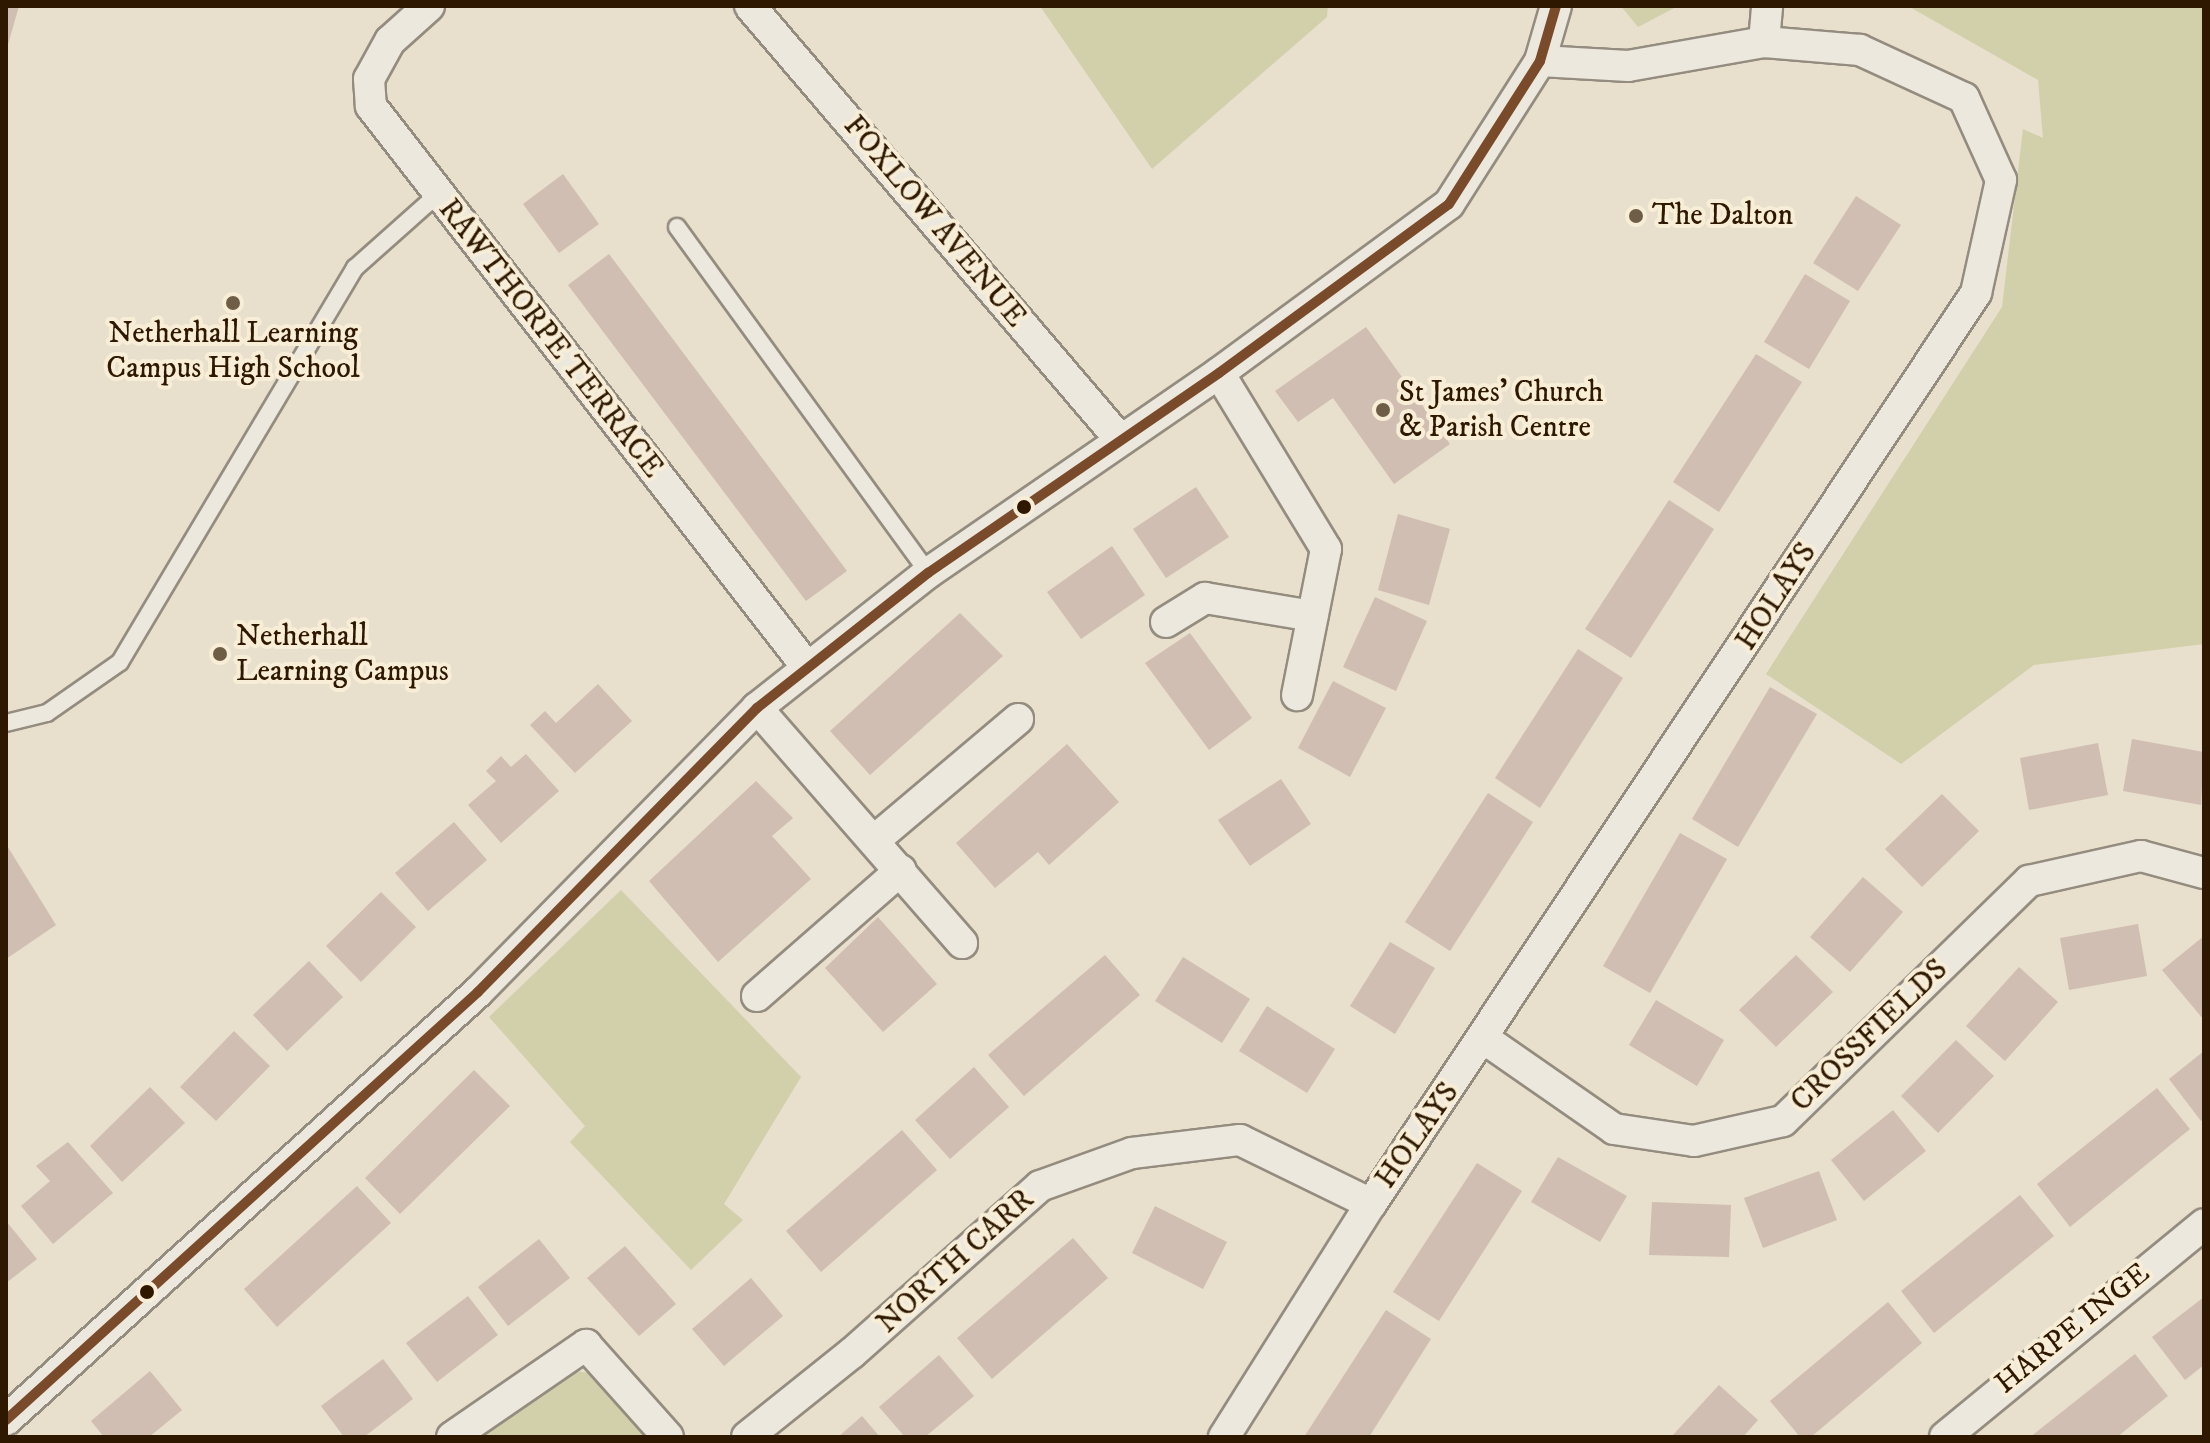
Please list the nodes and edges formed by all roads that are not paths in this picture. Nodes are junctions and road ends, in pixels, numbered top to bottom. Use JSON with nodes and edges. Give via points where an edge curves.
{"nodes":[{"id":1,"x":429,"y":6,"type":"edge"},
{"id":2,"x":750,"y":6,"type":"edge"},
{"id":3,"x":1556,"y":6,"type":"edge"},
{"id":4,"x":1767,"y":6,"type":"edge"},
{"id":5,"x":1764,"y":42,"type":"junction"},
{"id":6,"x":1540,"y":61,"type":"junction"},
{"id":7,"x":437,"y":195,"type":"junction"},
{"id":8,"x":677,"y":227,"type":"dead end"},
{"id":9,"x":1219,"y":373,"type":"junction"},
{"id":10,"x":1118,"y":437,"type":"junction"},
{"id":11,"x":928,"y":573,"type":"junction"},
{"id":12,"x":1313,"y":616,"type":"junction"},
{"id":13,"x":1166,"y":622,"type":"dead end"},
{"id":14,"x":807,"y":667,"type":"junction"},
{"id":15,"x":1297,"y":695,"type":"dead end"},
{"id":16,"x":757,"y":708,"type":"junction"},
{"id":17,"x":1018,"y":719,"type":"dead end"},
{"id":18,"x":6,"y":723,"type":"edge"},
{"id":19,"x":876,"y":839,"type":"junction"},
{"id":20,"x":901,"y":870,"type":"junction"},
{"id":21,"x":2204,"y":873,"type":"edge"},
{"id":22,"x":962,"y":943,"type":"dead end"},
{"id":23,"x":757,"y":996,"type":"dead end"},
{"id":24,"x":1486,"y":1040,"type":"junction"},
{"id":25,"x":1371,"y":1204,"type":"junction"},
{"id":26,"x":2204,"y":1224,"type":"edge"},
{"id":27,"x":6,"y":1420,"type":"edge"},
{"id":28,"x":452,"y":1437,"type":"edge"},
{"id":29,"x":668,"y":1437,"type":"edge"},
{"id":30,"x":747,"y":1437,"type":"edge"},
{"id":31,"x":1224,"y":1437,"type":"edge"},
{"id":32,"x":1945,"y":1437,"type":"edge"}],
"edges":[{"from":1,"to":7,"type":"street","name":"RAWTHORPE TERRACE","via":[[390,41],[369,79],[371,106]]},
{"from":2,"to":10,"type":"street","name":"FOXLOW AVENUE"},
{"from":3,"to":6,"type":"street"},
{"from":4,"to":5,"type":"street"},
{"from":5,"to":6,"type":"street","name":"HOLAYS","via":[[1628,66]]},
{"from":5,"to":24,"type":"street","name":"HOLAYS","via":[[1860,50],[1964,98],[2001,180],[1976,293]]},
{"from":6,"to":9,"type":"street","via":[[1449,204]]},
{"from":7,"to":14,"type":"street","name":"RAWTHORPE TERRACE"},
{"from":7,"to":18,"type":"lane","via":[[355,268],[120,662],[47,713]]},
{"from":8,"to":11,"type":"lane"},
{"from":9,"to":10,"type":"street"},
{"from":9,"to":12,"type":"street","via":[[1326,549]]},
{"from":10,"to":11,"type":"street"},
{"from":11,"to":14,"type":"street"},
{"from":12,"to":13,"type":"street","via":[[1205,598]]},
{"from":12,"to":15,"type":"street"},
{"from":14,"to":16,"type":"street"},
{"from":16,"to":19,"type":"street"},
{"from":16,"to":27,"type":"street","via":[[478,992]]},
{"from":17,"to":19,"type":"street"},
{"from":19,"to":20,"type":"street"},
{"from":20,"to":22,"type":"street"},
{"from":20,"to":23,"type":"street"},
{"from":21,"to":24,"type":"street","name":"CROSSFIELDS","via":[[2141,856],[2029,881],[1783,1121],[1694,1141],[1614,1129]]},
{"from":24,"to":25,"type":"street","name":"HOLAYS"},
{"from":25,"to":30,"type":"street","name":"NORTH CARR","via":[[1240,1140],[1132,1153],[1040,1186],[841,1363]]},
{"from":25,"to":31,"type":"street","name":"HOLAYS"},
{"from":26,"to":32,"type":"street","name":"HARPE INGE"},
{"from":28,"to":29,"type":"street","via":[[586,1345]]}]}
